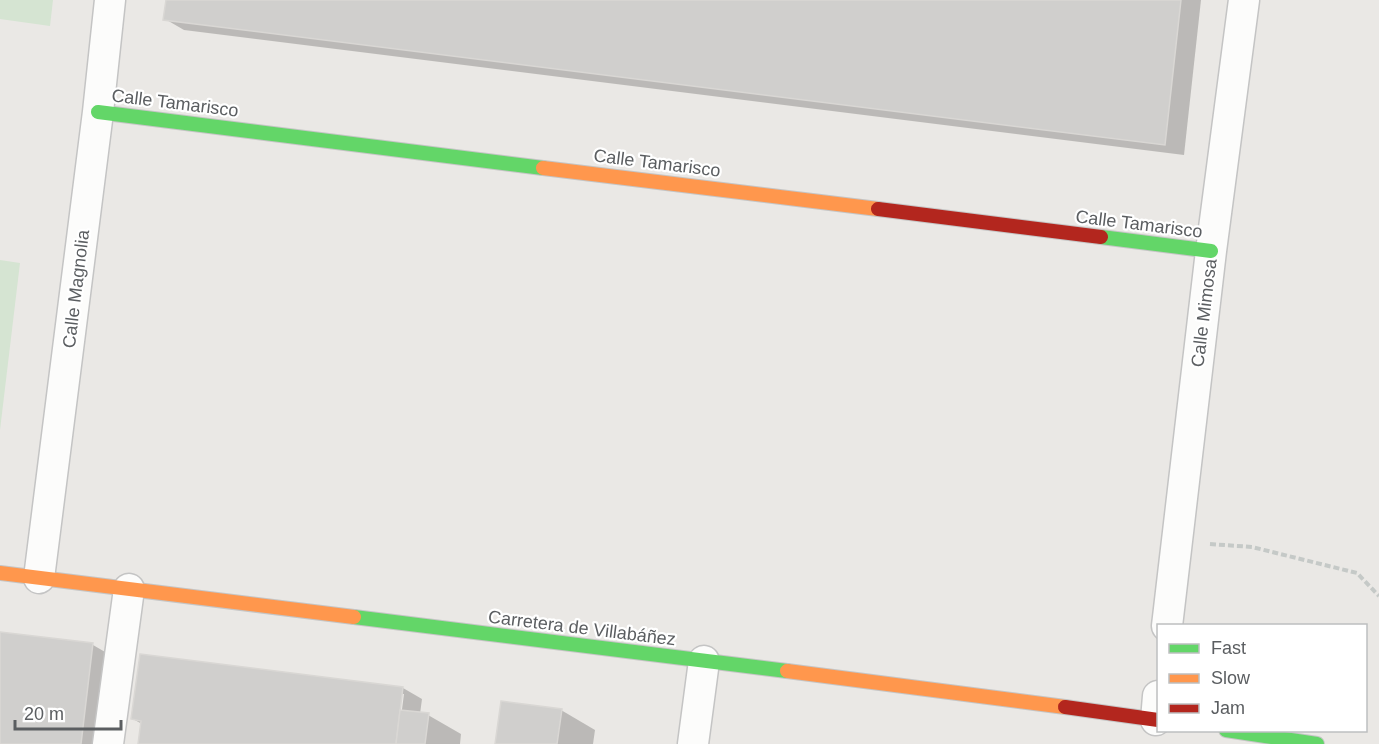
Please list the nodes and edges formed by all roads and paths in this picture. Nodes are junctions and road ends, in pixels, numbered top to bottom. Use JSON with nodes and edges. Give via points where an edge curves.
{"nodes":[{"id":1,"x":110,"y":0,"type":"edge"},
{"id":2,"x":1244,"y":0,"type":"edge"},
{"id":3,"x":98,"y":112,"type":"junction"},
{"id":4,"x":1211,"y":251,"type":"junction"},
{"id":5,"x":1177,"y":541,"type":"junction"},
{"id":6,"x":0,"y":573,"type":"edge"},
{"id":7,"x":39,"y":578,"type":"junction"},
{"id":8,"x":129,"y":589,"type":"junction"},
{"id":9,"x":1379,"y":596,"type":"edge"},
{"id":10,"x":1167,"y":624,"type":"edge"},
{"id":11,"x":704,"y":661,"type":"junction"},
{"id":12,"x":1157,"y":712,"type":"edge"},
{"id":13,"x":1235,"y":732,"type":"edge"},
{"id":14,"x":1276,"y":741,"type":"edge"},
{"id":15,"x":108,"y":744,"type":"edge"},
{"id":16,"x":693,"y":744,"type":"edge"},
{"id":17,"x":1317,"y":744,"type":"edge"}],
"edges":[{"from":1,"to":3,"type":"street","name":"Calle Magnolia"},
{"from":2,"to":4,"type":"street","name":"Calle Mimosa"},
{"from":3,"to":4,"type":"street","name":"Calle Tamarisco"},
{"from":3,"to":7,"type":"street","name":"Calle Magnolia"},
{"from":4,"to":5,"type":"street","name":"Calle Mimosa"},
{"from":5,"to":9,"type":"path","via":[[1252,547],[1357,573]]},
{"from":5,"to":10,"type":"street","name":"Calle Mimosa"},
{"from":6,"to":7,"type":"street","name":"Carretera de Villabáñez"},
{"from":7,"to":8,"type":"street","name":"Carretera de Villabáñez"},
{"from":8,"to":11,"type":"street","name":"Carretera de Villabáñez"},
{"from":8,"to":15,"type":"street"},
{"from":11,"to":12,"type":"street","name":"Carretera de Villabáñez"},
{"from":11,"to":16,"type":"street"},
{"from":13,"to":14,"type":"street"},
{"from":14,"to":17,"type":"street"}]}
